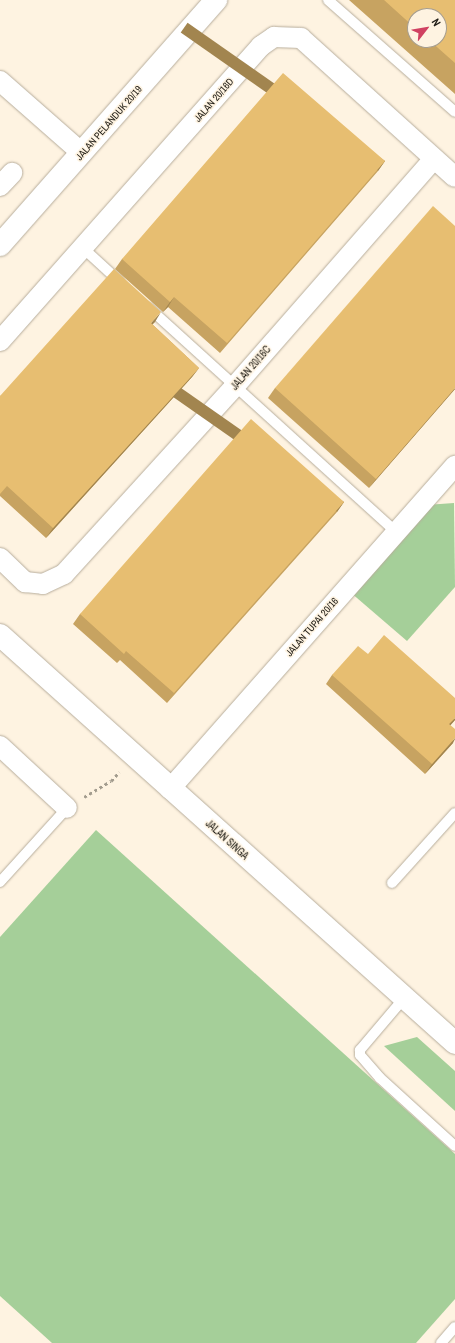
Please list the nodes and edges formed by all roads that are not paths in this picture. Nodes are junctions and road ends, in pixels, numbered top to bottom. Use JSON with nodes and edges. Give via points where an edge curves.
{"nodes":[{"id":1,"x":328,"y":0,"type":"edge"},
{"id":2,"x":213,"y":1,"type":"edge"},
{"id":3,"x":0,"y":81,"type":"edge"},
{"id":4,"x":455,"y":112,"type":"edge"},
{"id":5,"x":82,"y":153,"type":"junction"},
{"id":6,"x":434,"y":159,"type":"junction"},
{"id":7,"x":455,"y":178,"type":"edge"},
{"id":8,"x":0,"y":245,"type":"edge"},
{"id":9,"x":83,"y":248,"type":"junction"},
{"id":10,"x":124,"y":286,"type":"edge"},
{"id":11,"x":142,"y":301,"type":"edge"},
{"id":12,"x":3,"y":332,"type":"edge"},
{"id":13,"x":235,"y":386,"type":"junction"},
{"id":14,"x":455,"y":466,"type":"edge"},
{"id":15,"x":396,"y":532,"type":"junction"},
{"id":16,"x":0,"y":558,"type":"edge"},
{"id":17,"x":0,"y":636,"type":"edge"},
{"id":18,"x":0,"y":746,"type":"edge"},
{"id":19,"x":170,"y":789,"type":"junction"},
{"id":20,"x":67,"y":808,"type":"joint"},
{"id":21,"x":455,"y":813,"type":"edge"},
{"id":22,"x":0,"y":882,"type":"edge"},
{"id":23,"x":392,"y":883,"type":"dead end"},
{"id":24,"x":405,"y":997,"type":"junction"},
{"id":25,"x":455,"y":1043,"type":"edge"},
{"id":26,"x":455,"y":1146,"type":"edge"},
{"id":27,"x":455,"y":1327,"type":"edge"},
{"id":28,"x":441,"y":1343,"type":"edge"}],
"edges":[{"from":1,"to":4,"type":"lane"},
{"from":2,"to":5,"type":"street","name":"JALAN PELANDUK 20/19"},
{"from":3,"to":5,"type":"street"},
{"from":5,"to":8,"type":"street","name":"JALAN PELANDUK 20/19"},
{"from":6,"to":7,"type":"street","name":"JALAN 20/16D"},
{"from":6,"to":9,"type":"street","name":"JALAN 20/16D","via":[[300,38],[274,38],[261,46]]},
{"from":6,"to":13,"type":"street","name":"JALAN 20/16C"},
{"from":9,"to":10,"type":"lane"},
{"from":9,"to":12,"type":"street","name":"JALAN 20/16D"},
{"from":11,"to":13,"type":"lane"},
{"from":13,"to":15,"type":"lane"},
{"from":13,"to":16,"type":"street","name":"JALAN 20/16C","via":[[64,574],[43,584],[25,582]]},
{"from":14,"to":15,"type":"street","name":"JALAN TUPAI 20/16"},
{"from":15,"to":19,"type":"street","name":"JALAN TUPAI 20/16"},
{"from":17,"to":19,"type":"street","name":"JALAN SINGA"},
{"from":18,"to":20,"type":"street"},
{"from":19,"to":24,"type":"street","name":"JALAN SINGA"},
{"from":20,"to":22,"type":"lane"},
{"from":21,"to":23,"type":"lane"},
{"from":24,"to":25,"type":"street","name":"JALAN SINGA"},
{"from":24,"to":26,"type":"lane","via":[[360,1050],[360,1055],[391,1089]]},
{"from":27,"to":28,"type":"lane"}]}
